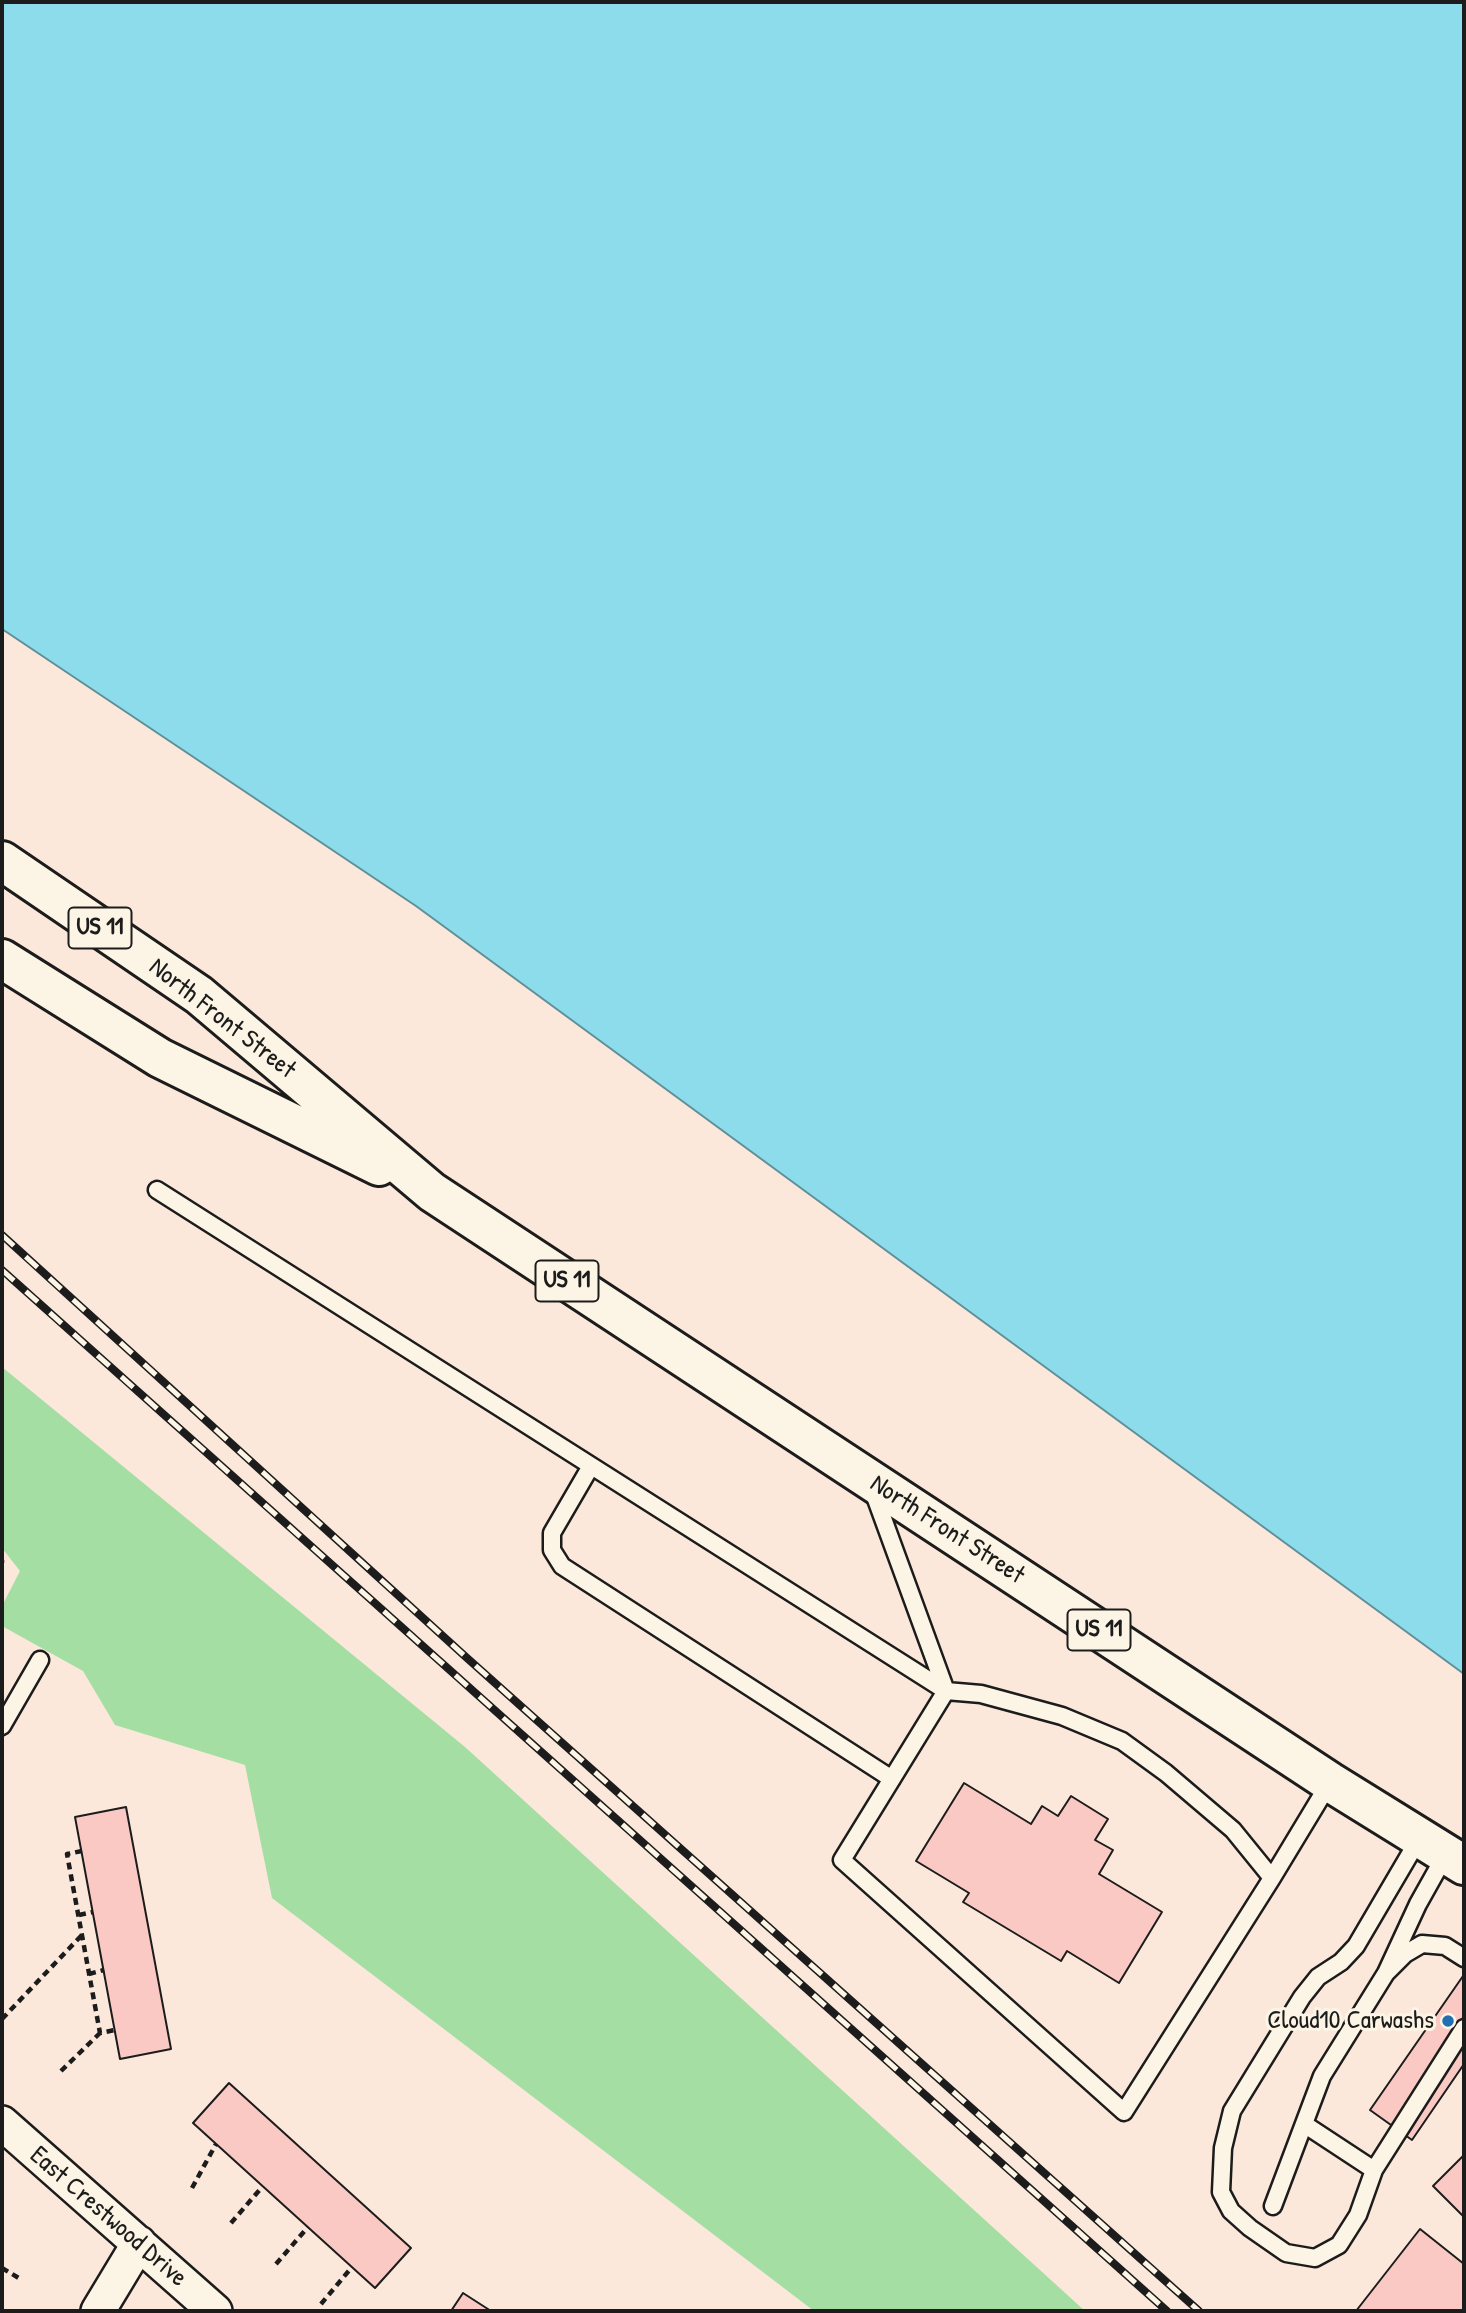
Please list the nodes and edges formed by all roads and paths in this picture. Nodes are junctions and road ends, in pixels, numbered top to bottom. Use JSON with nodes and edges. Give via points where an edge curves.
{"nodes":[{"id":1,"x":2,"y":861,"type":"edge"},
{"id":2,"x":2,"y":959,"type":"edge"},
{"id":3,"x":157,"y":1190,"type":"dead end"},
{"id":4,"x":432,"y":1192,"type":"junction"},
{"id":5,"x":591,"y":1466,"type":"junction"},
{"id":6,"x":869,"y":1479,"type":"junction"},
{"id":7,"x":40,"y":1660,"type":"dead end"},
{"id":8,"x":946,"y":1691,"type":"junction"},
{"id":9,"x":2,"y":1726,"type":"edge"},
{"id":10,"x":892,"y":1779,"type":"junction"},
{"id":11,"x":1330,"y":1782,"type":"junction"},
{"id":12,"x":82,"y":1851,"type":"dead end"},
{"id":13,"x":1444,"y":1852,"type":"edge"},
{"id":14,"x":1272,"y":1878,"type":"junction"},
{"id":15,"x":93,"y":1912,"type":"dead end"},
{"id":16,"x":79,"y":1915,"type":"junction"},
{"id":17,"x":82,"y":1935,"type":"junction"},
{"id":18,"x":1464,"y":1958,"type":"edge"},
{"id":19,"x":104,"y":1970,"type":"dead end"},
{"id":20,"x":1386,"y":1973,"type":"junction"},
{"id":21,"x":89,"y":1974,"type":"junction"},
{"id":22,"x":2,"y":2019,"type":"edge"},
{"id":23,"x":1464,"y":2028,"type":"edge"},
{"id":24,"x":115,"y":2030,"type":"dead end"},
{"id":25,"x":100,"y":2033,"type":"junction"},
{"id":26,"x":61,"y":2071,"type":"dead end"},
{"id":27,"x":2,"y":2123,"type":"edge"},
{"id":28,"x":1304,"y":2124,"type":"junction"},
{"id":29,"x":216,"y":2144,"type":"dead end"},
{"id":30,"x":1374,"y":2170,"type":"junction"},
{"id":31,"x":263,"y":2186,"type":"dead end"},
{"id":32,"x":192,"y":2189,"type":"dead end"},
{"id":33,"x":1273,"y":2206,"type":"dead end"},
{"id":34,"x":231,"y":2223,"type":"dead end"},
{"id":35,"x":308,"y":2227,"type":"dead end"},
{"id":36,"x":139,"y":2243,"type":"junction"},
{"id":37,"x":276,"y":2264,"type":"dead end"},
{"id":38,"x":352,"y":2267,"type":"dead end"},
{"id":39,"x":2,"y":2268,"type":"edge"},
{"id":40,"x":22,"y":2280,"type":"dead end"},
{"id":41,"x":321,"y":2304,"type":"dead end"},
{"id":42,"x":98,"y":2311,"type":"edge"},
{"id":43,"x":215,"y":2311,"type":"edge"}],
"edges":[{"from":1,"to":4,"type":"main road","name":"North Front Street","number":"US 11","via":[[199,995]]},
{"from":2,"to":4,"type":"main road","name":"North Front Street","number":"US 11","via":[[160,1058]]},
{"from":3,"to":5,"type":"lane"},
{"from":4,"to":6,"type":"main road","name":"North Front Street","number":"US 11"},
{"from":5,"to":8,"type":"lane"},
{"from":5,"to":10,"type":"lane","via":[[552,1533],[552,1550],[562,1566]]},
{"from":6,"to":8,"type":"lane"},
{"from":6,"to":11,"type":"main road","name":"North Front Street","number":"US 11"},
{"from":7,"to":9,"type":"lane"},
{"from":8,"to":10,"type":"lane"},
{"from":8,"to":14,"type":"lane","via":[[981,1693],[1062,1716],[1122,1741],[1233,1830]]},
{"from":10,"to":14,"type":"lane","via":[[842,1860],[1124,2112]]},
{"from":11,"to":13,"type":"main road","name":"North Front Street","number":"US 11"},
{"from":11,"to":14,"type":"lane"},
{"from":12,"to":16,"type":"path","via":[[67,1854]]},
{"from":13,"to":20,"type":"lane"},
{"from":13,"to":30,"type":"lane","via":[[1302,1997],[1232,2111],[1223,2148],[1221,2192],[1231,2211],[1250,2228],[1286,2253],[1315,2258],[1339,2245],[1358,2215]]},
{"from":15,"to":16,"type":"path"},
{"from":16,"to":17,"type":"path"},
{"from":17,"to":21,"type":"path"},
{"from":17,"to":22,"type":"path"},
{"from":18,"to":20,"type":"lane","via":[[1445,1946],[1422,1944]]},
{"from":19,"to":21,"type":"path"},
{"from":20,"to":28,"type":"lane","via":[[1322,2076]]},
{"from":21,"to":25,"type":"path"},
{"from":23,"to":30,"type":"lane"},
{"from":24,"to":25,"type":"path"},
{"from":25,"to":26,"type":"path"},
{"from":27,"to":36,"type":"street","name":"East Crestwood Drive"},
{"from":28,"to":30,"type":"lane"},
{"from":28,"to":33,"type":"lane"},
{"from":29,"to":32,"type":"path"},
{"from":31,"to":34,"type":"path"},
{"from":35,"to":37,"type":"path"},
{"from":36,"to":42,"type":"street"},
{"from":36,"to":43,"type":"street","name":"East Crestwood Drive"},
{"from":38,"to":41,"type":"path"},
{"from":39,"to":40,"type":"path"}]}
